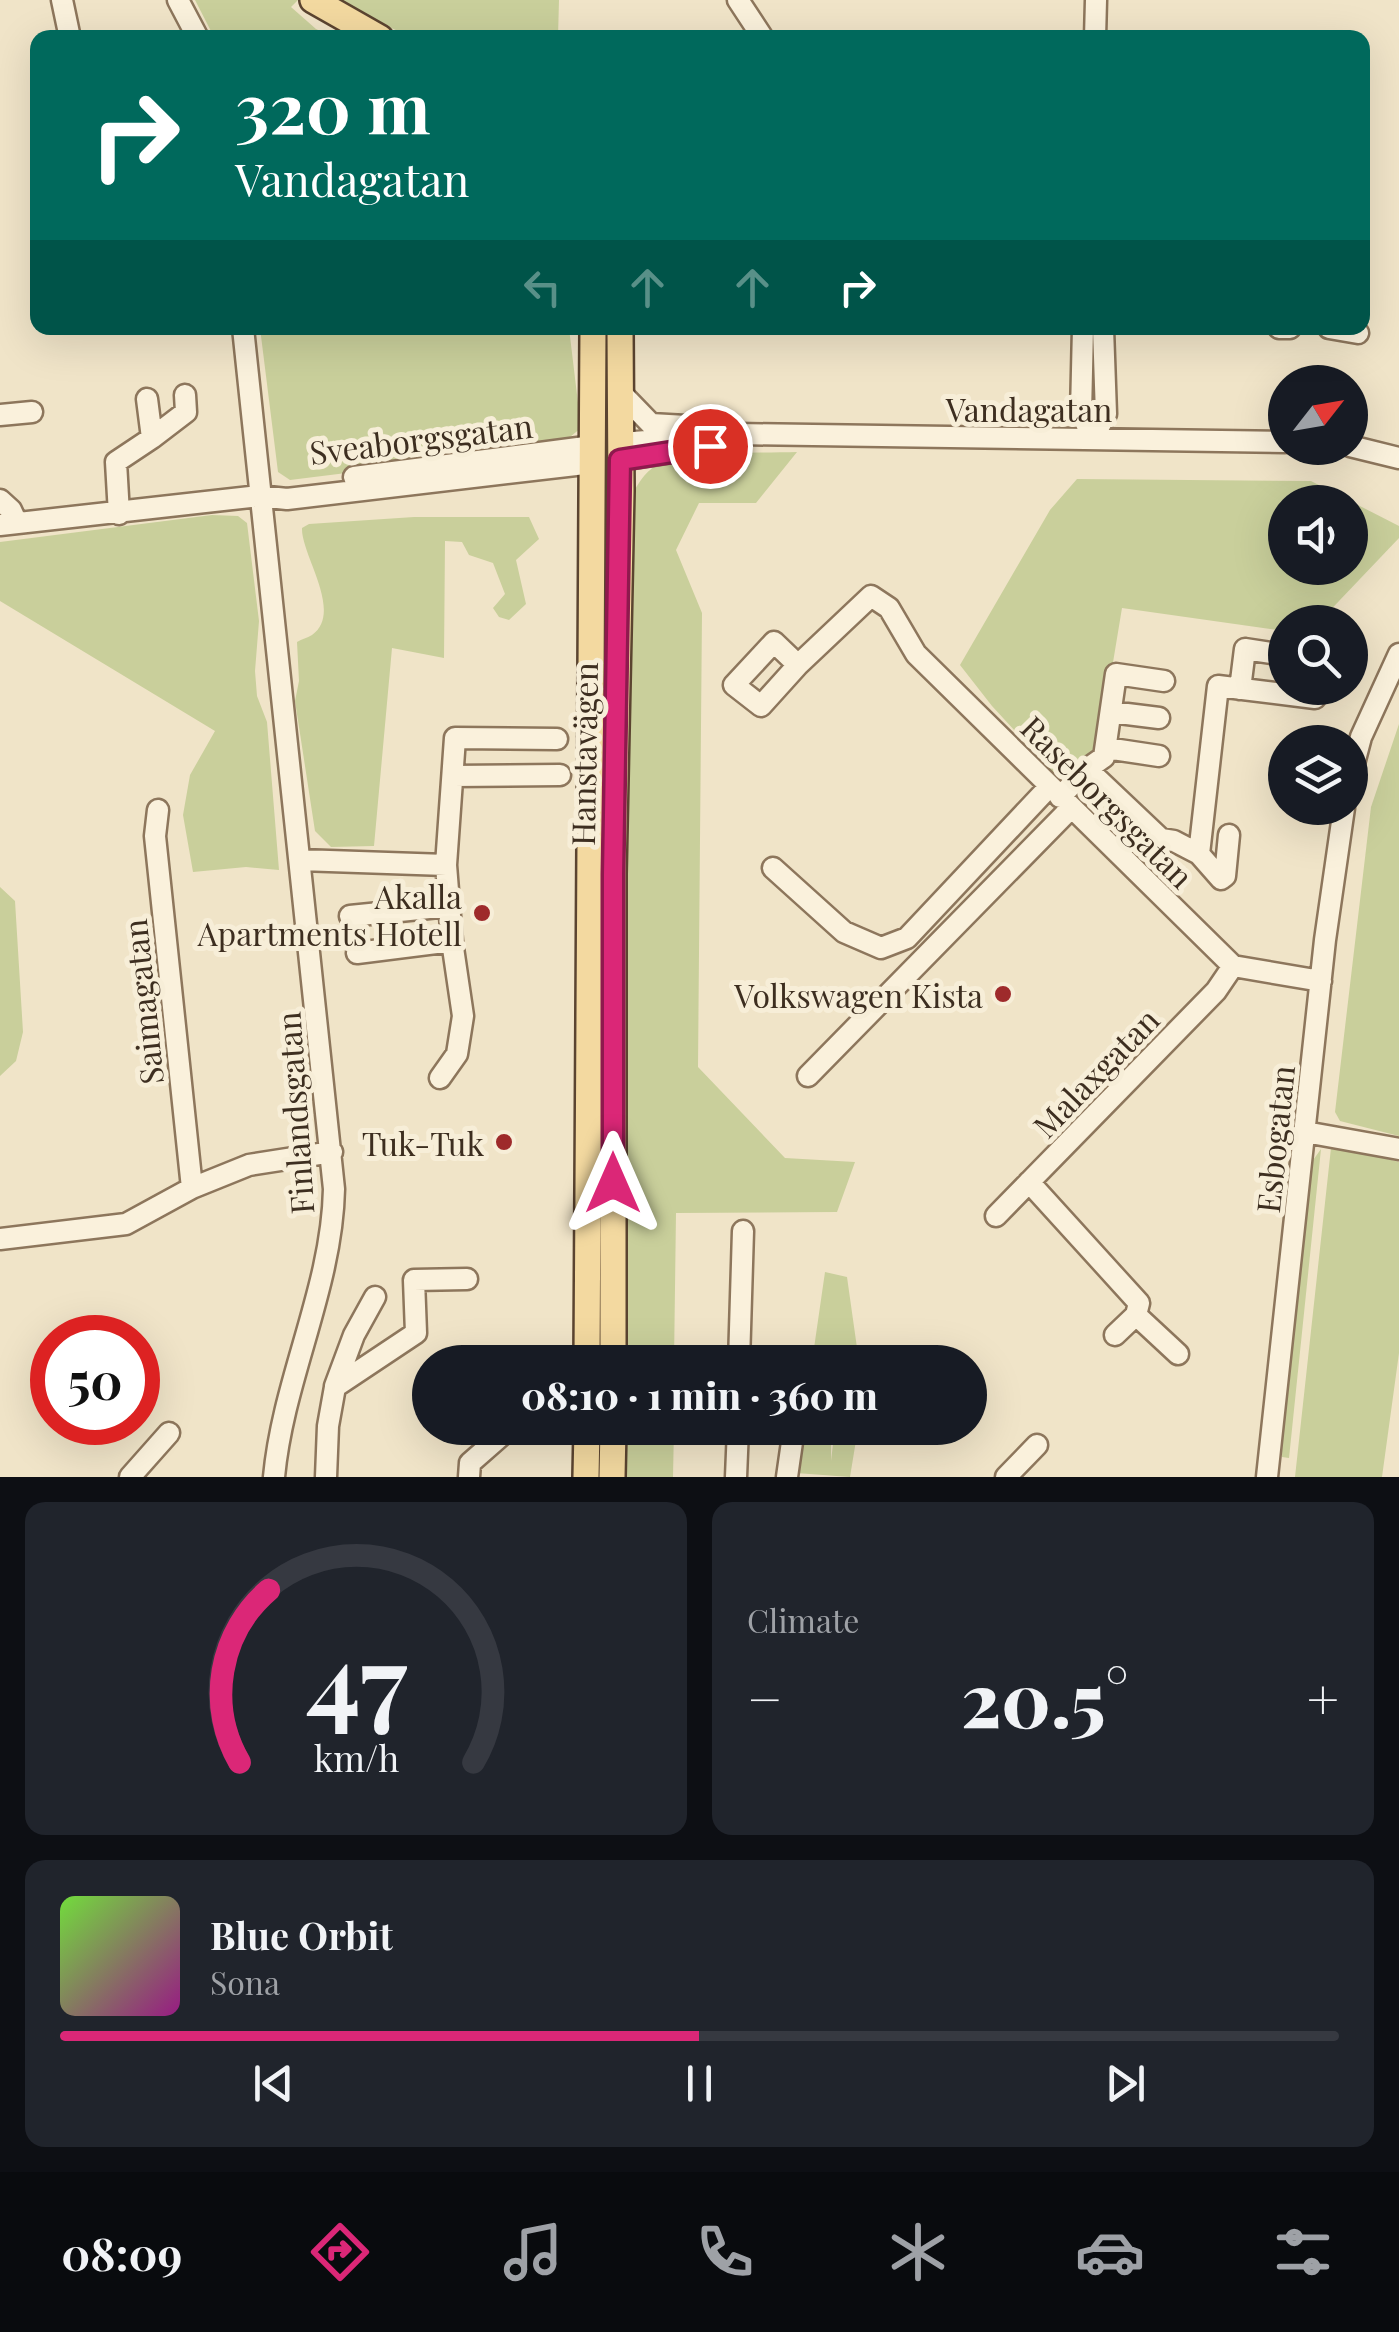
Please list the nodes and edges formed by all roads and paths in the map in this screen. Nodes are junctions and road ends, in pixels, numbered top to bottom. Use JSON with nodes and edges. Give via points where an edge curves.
{"nodes":[{"id":1,"x":62,"y":0,"type":"edge"},
{"id":2,"x":178,"y":0,"type":"edge"},
{"id":3,"x":296,"y":0,"type":"edge"},
{"id":4,"x":314,"y":0,"type":"edge"},
{"id":5,"x":738,"y":0,"type":"edge"},
{"id":6,"x":1096,"y":0,"type":"edge"},
{"id":7,"x":71,"y":30,"type":"edge"},
{"id":8,"x":194,"y":30,"type":"edge"},
{"id":9,"x":336,"y":30,"type":"edge"},
{"id":10,"x":366,"y":30,"type":"edge"},
{"id":11,"x":759,"y":30,"type":"edge"},
{"id":12,"x":1095,"y":30,"type":"edge"},
{"id":13,"x":244,"y":335,"type":"edge"},
{"id":14,"x":593,"y":335,"type":"edge"},
{"id":15,"x":620,"y":335,"type":"edge"},
{"id":16,"x":1083,"y":335,"type":"edge"},
{"id":17,"x":1104,"y":335,"type":"edge"},
{"id":18,"x":621,"y":393,"type":"junction"},
{"id":19,"x":185,"y":394,"type":"dead end"},
{"id":20,"x":147,"y":398,"type":"dead end"},
{"id":21,"x":32,"y":412,"type":"dead end"},
{"id":22,"x":0,"y":415,"type":"edge"},
{"id":23,"x":737,"y":434,"type":"junction"},
{"id":24,"x":772,"y":436,"type":"junction"},
{"id":25,"x":152,"y":438,"type":"junction"},
{"id":26,"x":1093,"y":438,"type":"junction"},
{"id":27,"x":1268,"y":442,"type":"edge"},
{"id":28,"x":1368,"y":450,"type":"edge"},
{"id":29,"x":620,"y":451,"type":"junction"},
{"id":30,"x":593,"y":455,"type":"junction"},
{"id":31,"x":1399,"y":458,"type":"edge"},
{"id":32,"x":259,"y":496,"type":"junction"},
{"id":33,"x":1,"y":502,"type":"edge"},
{"id":34,"x":119,"y":514,"type":"junction"},
{"id":35,"x":8,"y":524,"type":"edge"},
{"id":36,"x":1268,"y":652,"type":"edge"},
{"id":37,"x":1399,"y":654,"type":"edge"},
{"id":38,"x":798,"y":665,"type":"dead end"},
{"id":39,"x":1164,"y":680,"type":"dead end"},
{"id":40,"x":1240,"y":689,"type":"junction"},
{"id":41,"x":1268,"y":692,"type":"edge"},
{"id":42,"x":1111,"y":712,"type":"junction"},
{"id":43,"x":1158,"y":718,"type":"dead end"},
{"id":44,"x":1366,"y":725,"type":"edge"},
{"id":45,"x":557,"y":739,"type":"dead end"},
{"id":46,"x":1106,"y":748,"type":"junction"},
{"id":47,"x":1158,"y":756,"type":"dead end"},
{"id":48,"x":1087,"y":769,"type":"junction"},
{"id":49,"x":453,"y":776,"type":"junction"},
{"id":50,"x":560,"y":776,"type":"dead end"},
{"id":51,"x":1061,"y":797,"type":"junction"},
{"id":52,"x":158,"y":810,"type":"dead end"},
{"id":53,"x":1342,"y":825,"type":"edge"},
{"id":54,"x":1229,"y":835,"type":"dead end"},
{"id":55,"x":1199,"y":854,"type":"junction"},
{"id":56,"x":300,"y":860,"type":"junction"},
{"id":57,"x":446,"y":865,"type":"junction"},
{"id":58,"x":773,"y":868,"type":"dead end"},
{"id":59,"x":449,"y":906,"type":"junction"},
{"id":60,"x":350,"y":916,"type":"dead end"},
{"id":61,"x":452,"y":942,"type":"junction"},
{"id":62,"x":356,"y":952,"type":"dead end"},
{"id":63,"x":1233,"y":966,"type":"junction"},
{"id":64,"x":1321,"y":981,"type":"junction"},
{"id":65,"x":808,"y":1076,"type":"dead end"},
{"id":66,"x":440,"y":1078,"type":"dead end"},
{"id":67,"x":1305,"y":1132,"type":"junction"},
{"id":68,"x":1399,"y":1150,"type":"edge"},
{"id":69,"x":332,"y":1152,"type":"junction"},
{"id":70,"x":1030,"y":1182,"type":"junction"},
{"id":71,"x":192,"y":1188,"type":"junction"},
{"id":72,"x":996,"y":1216,"type":"dead end"},
{"id":73,"x":743,"y":1232,"type":"dead end"},
{"id":74,"x":1,"y":1240,"type":"edge"},
{"id":75,"x":467,"y":1279,"type":"dead end"},
{"id":76,"x":375,"y":1297,"type":"dead end"},
{"id":77,"x":1136,"y":1315,"type":"junction"},
{"id":78,"x":1115,"y":1335,"type":"dead end"},
{"id":79,"x":587,"y":1345,"type":"edge"},
{"id":80,"x":613,"y":1345,"type":"edge"},
{"id":81,"x":740,"y":1345,"type":"edge"},
{"id":82,"x":1178,"y":1354,"type":"dead end"},
{"id":83,"x":335,"y":1386,"type":"junction"},
{"id":84,"x":169,"y":1433,"type":"dead end"},
{"id":85,"x":491,"y":1445,"type":"edge"},
{"id":86,"x":586,"y":1445,"type":"edge"},
{"id":87,"x":612,"y":1445,"type":"edge"},
{"id":88,"x":737,"y":1445,"type":"edge"},
{"id":89,"x":792,"y":1445,"type":"edge"},
{"id":90,"x":1037,"y":1445,"type":"dead end"},
{"id":91,"x":130,"y":1477,"type":"edge"},
{"id":92,"x":274,"y":1477,"type":"edge"},
{"id":93,"x":326,"y":1477,"type":"edge"},
{"id":94,"x":470,"y":1477,"type":"edge"},
{"id":95,"x":586,"y":1477,"type":"edge"},
{"id":96,"x":612,"y":1477,"type":"edge"},
{"id":97,"x":736,"y":1477,"type":"edge"},
{"id":98,"x":787,"y":1477,"type":"edge"},
{"id":99,"x":1006,"y":1477,"type":"edge"},
{"id":100,"x":1266,"y":1477,"type":"edge"}],
"edges":[{"from":1,"to":7,"type":"street"},
{"from":2,"to":8,"type":"street"},
{"from":3,"to":9,"type":"main road"},
{"from":4,"to":10,"type":"main road"},
{"from":5,"to":11,"type":"street"},
{"from":6,"to":12,"type":"street"},
{"from":13,"to":32,"type":"street","name":"Finlandsgatan"},
{"from":14,"to":30,"type":"main road","name":"Hanstavägen"},
{"from":15,"to":18,"type":"main road","name":"Hanstavägen"},
{"from":16,"to":26,"type":"street","via":[[1082,413]]},
{"from":17,"to":26,"type":"street","via":[[1106,414]]},
{"from":18,"to":23,"type":"street","name":"Vandagatan","via":[[651,424],[713,425]]},
{"from":18,"to":29,"type":"main road","name":"Hanstavägen"},
{"from":19,"to":25,"type":"street","via":[[186,412]]},
{"from":20,"to":25,"type":"street"},
{"from":21,"to":22,"type":"street"},
{"from":23,"to":24,"type":"street","name":"Vandagatan"},
{"from":23,"to":29,"type":"street","name":"Vandagatan"},
{"from":24,"to":26,"type":"street","name":"Vandagatan"},
{"from":24,"to":29,"type":"street","name":"Vandagatan"},
{"from":25,"to":34,"type":"street","via":[[116,462]]},
{"from":26,"to":27,"type":"street","name":"Vandagatan"},
{"from":28,"to":31,"type":"street"},
{"from":29,"to":30,"type":"main road"},
{"from":29,"to":80,"type":"main road","name":"Hanstavägen"},
{"from":30,"to":32,"type":"street","name":"Sveaborgsgatan","via":[[282,487]]},
{"from":30,"to":79,"type":"main road","name":"Hanstavägen"},
{"from":32,"to":34,"type":"street","name":"Sveaborgsgatan"},
{"from":32,"to":56,"type":"street","name":"Finlandsgatan"},
{"from":33,"to":35,"type":"street","via":[[11,510]]},
{"from":34,"to":35,"type":"street","name":"Sveaborgsgatan"},
{"from":36,"to":40,"type":"street","via":[[1245,649]]},
{"from":37,"to":44,"type":"street"},
{"from":38,"to":51,"type":"street","name":"Raseborgsgatan","via":[[871,596],[889,608],[916,654]]},
{"from":39,"to":42,"type":"street","via":[[1116,674]]},
{"from":40,"to":41,"type":"street"},
{"from":40,"to":55,"type":"street","via":[[1218,686]]},
{"from":42,"to":43,"type":"street"},
{"from":42,"to":46,"type":"street"},
{"from":45,"to":49,"type":"street","via":[[455,738]]},
{"from":46,"to":47,"type":"street"},
{"from":46,"to":48,"type":"street"},
{"from":48,"to":51,"type":"street"},
{"from":48,"to":55,"type":"street","via":[[1161,838]]},
{"from":49,"to":50,"type":"street"},
{"from":49,"to":57,"type":"street"},
{"from":51,"to":58,"type":"street","via":[[906,938],[881,948],[844,932]]},
{"from":51,"to":63,"type":"street","name":"Raseborgsgatan"},
{"from":51,"to":65,"type":"street"},
{"from":52,"to":71,"type":"street","name":"Saimagatan","via":[[155,836]]},
{"from":53,"to":64,"type":"street","name":"Esbogatan"},
{"from":54,"to":55,"type":"street","via":[[1221,879]]},
{"from":56,"to":57,"type":"street"},
{"from":56,"to":69,"type":"street","name":"Finlandsgatan"},
{"from":57,"to":59,"type":"street"},
{"from":59,"to":60,"type":"street"},
{"from":59,"to":61,"type":"street"},
{"from":61,"to":62,"type":"street"},
{"from":61,"to":66,"type":"street","via":[[463,1016],[457,1054]]},
{"from":63,"to":64,"type":"street"},
{"from":63,"to":70,"type":"street","name":"Malaxgatan"},
{"from":64,"to":67,"type":"street","name":"Esbogatan"},
{"from":67,"to":68,"type":"street"},
{"from":67,"to":100,"type":"street","name":"Esbogatan"},
{"from":69,"to":71,"type":"street","via":[[250,1165]]},
{"from":69,"to":92,"type":"street","name":"Finlandsgatan","via":[[332,1226]]},
{"from":70,"to":72,"type":"street","name":"Malaxgatan"},
{"from":70,"to":77,"type":"street","via":[[1139,1303]]},
{"from":71,"to":74,"type":"street","via":[[126,1224]]},
{"from":73,"to":81,"type":"street"},
{"from":75,"to":83,"type":"street","via":[[414,1280],[416,1333]]},
{"from":76,"to":83,"type":"street"},
{"from":77,"to":78,"type":"street"},
{"from":77,"to":82,"type":"street"},
{"from":83,"to":93,"type":"street"},
{"from":84,"to":91,"type":"street"},
{"from":85,"to":94,"type":"street","via":[[470,1463]]},
{"from":86,"to":95,"type":"main road"},
{"from":87,"to":96,"type":"main road"},
{"from":88,"to":97,"type":"street"},
{"from":89,"to":98,"type":"street"},
{"from":90,"to":99,"type":"street"}]}
